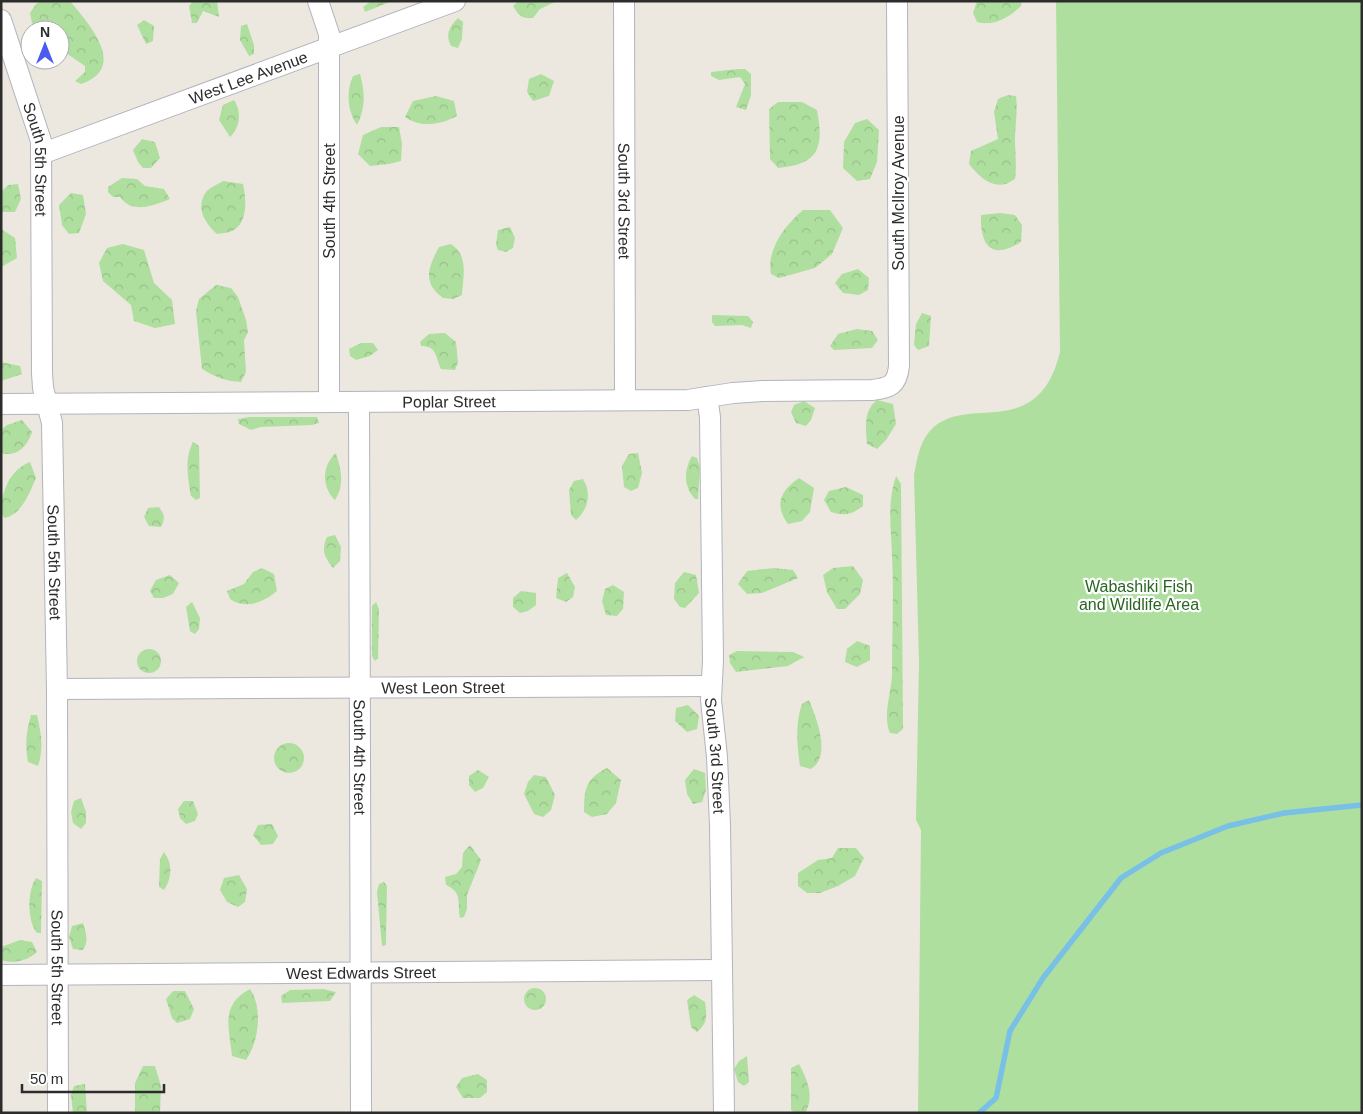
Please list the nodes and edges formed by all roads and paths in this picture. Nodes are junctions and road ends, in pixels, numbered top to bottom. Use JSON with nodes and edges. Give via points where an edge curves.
{"nodes":[{"id":1,"x":318,"y":1,"type":"edge"},
{"id":2,"x":455,"y":1,"type":"edge"},
{"id":3,"x":624,"y":1,"type":"edge"},
{"id":4,"x":897,"y":1,"type":"edge"},
{"id":5,"x":1,"y":20,"type":"edge"},
{"id":6,"x":329,"y":47,"type":"junction"},
{"id":7,"x":41,"y":154,"type":"junction"},
{"id":8,"x":894,"y":384,"type":"joint"},
{"id":9,"x":707,"y":397,"type":"junction"},
{"id":10,"x":624,"y":400,"type":"junction"},
{"id":11,"x":329,"y":402,"type":"junction"},
{"id":12,"x":359,"y":402,"type":"junction"},
{"id":13,"x":1,"y":404,"type":"edge"},
{"id":14,"x":48,"y":404,"type":"junction"},
{"id":15,"x":711,"y":686,"type":"junction"},
{"id":16,"x":359,"y":688,"type":"junction"},
{"id":17,"x":57,"y":689,"type":"junction"},
{"id":18,"x":720,"y":970,"type":"junction"},
{"id":19,"x":361,"y":973,"type":"junction"},
{"id":20,"x":56,"y":974,"type":"junction"},
{"id":21,"x":1,"y":975,"type":"edge"},
{"id":22,"x":58,"y":1113,"type":"edge"},
{"id":23,"x":361,"y":1113,"type":"edge"},
{"id":24,"x":724,"y":1113,"type":"edge"}],
"edges":[{"from":1,"to":6,"type":"street","name":"South 4th Street","via":[[327,24]]},
{"from":2,"to":6,"type":"street","name":"West Lee Avenue"},
{"from":3,"to":10,"type":"street","name":"South 3rd Street"},
{"from":4,"to":8,"type":"street","name":"South McIlroy Avenue","via":[[899,366]]},
{"from":5,"to":7,"type":"street","name":"South 5th Street","via":[[39,132]]},
{"from":6,"to":7,"type":"street","name":"West Lee Avenue"},
{"from":6,"to":11,"type":"street","name":"South 4th Street"},
{"from":7,"to":14,"type":"street","name":"South 5th Street","via":[[42,373]]},
{"from":8,"to":9,"type":"street","name":"Poplar Street","via":[[889,388],[872,390],[763,391]]},
{"from":9,"to":10,"type":"street","name":"Poplar Street"},
{"from":9,"to":15,"type":"street","name":"South 3rd Street","via":[[710,417]]},
{"from":10,"to":12,"type":"street","name":"Poplar Street"},
{"from":11,"to":12,"type":"street","name":"Poplar Street"},
{"from":11,"to":14,"type":"street","name":"Poplar Street"},
{"from":12,"to":16,"type":"street","name":"South 4th Street"},
{"from":13,"to":14,"type":"street","name":"Poplar Street"},
{"from":14,"to":17,"type":"street","name":"South 5th Street","via":[[52,423]]},
{"from":15,"to":16,"type":"street","name":"West Leon Street"},
{"from":15,"to":18,"type":"street","name":"South 3rd Street","via":[[720,825]]},
{"from":16,"to":17,"type":"street","name":"West Leon Street"},
{"from":16,"to":19,"type":"street","name":"South 4th Street"},
{"from":17,"to":20,"type":"street","name":"South 5th Street"},
{"from":18,"to":19,"type":"street","name":"West Edwards Street"},
{"from":18,"to":24,"type":"street","name":"South 3rd Street"},
{"from":19,"to":20,"type":"street","name":"West Edwards Street"},
{"from":19,"to":23,"type":"street","name":"South 4th Street"},
{"from":20,"to":21,"type":"street","name":"West Edwards Street"},
{"from":20,"to":22,"type":"street","name":"South 5th Street"}]}
